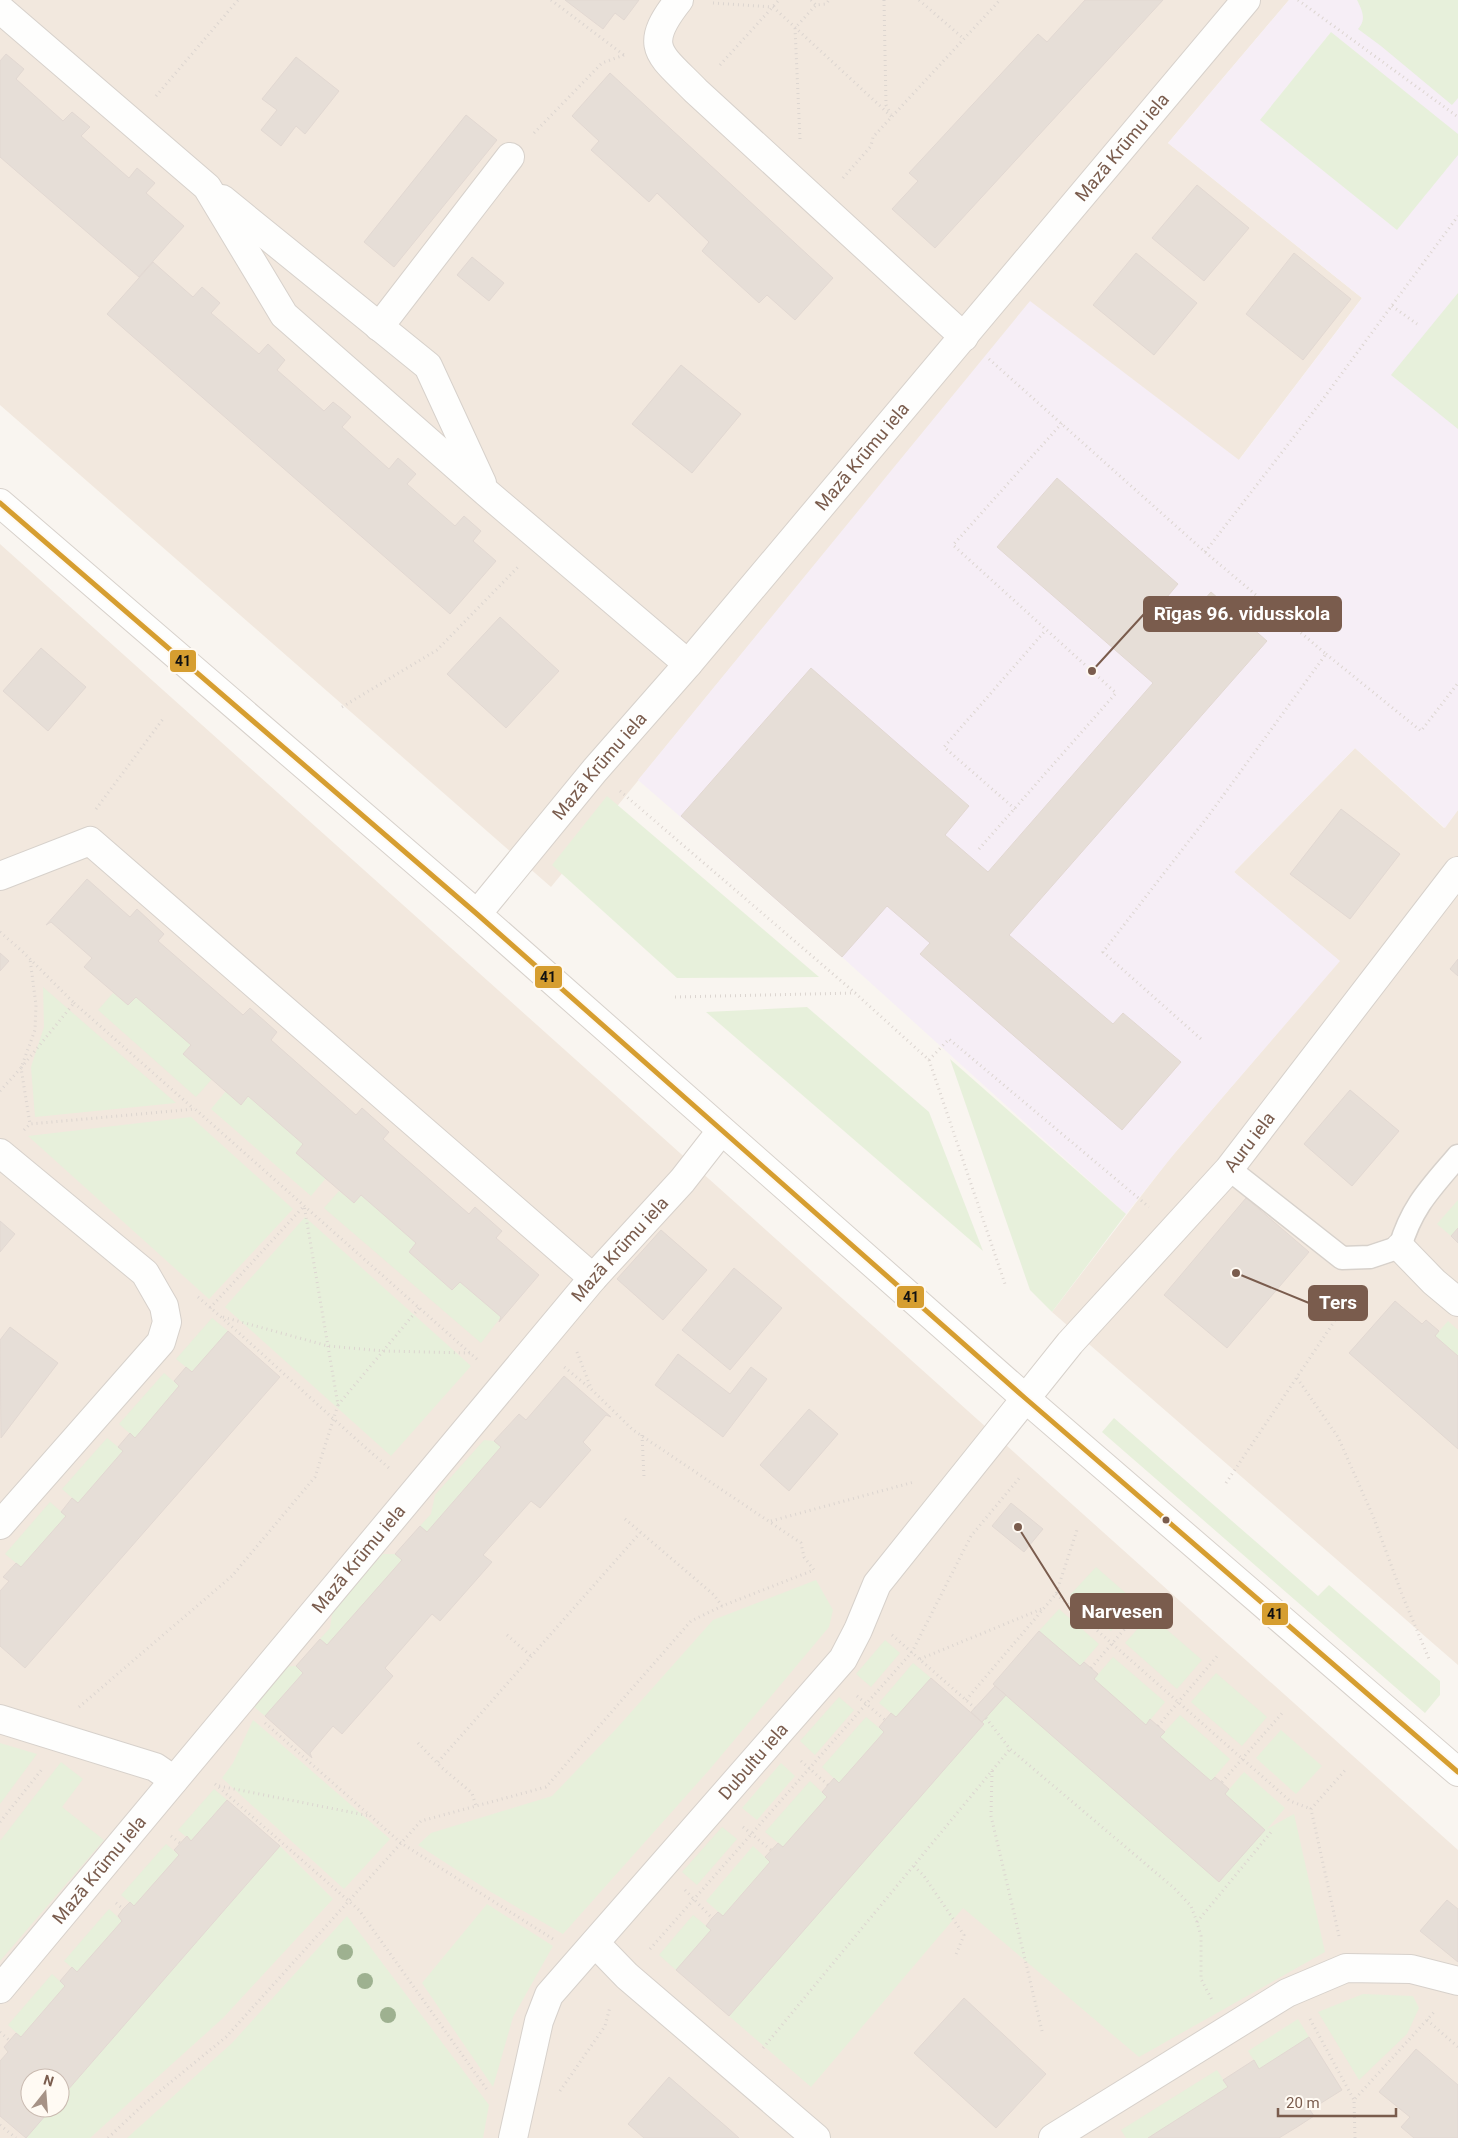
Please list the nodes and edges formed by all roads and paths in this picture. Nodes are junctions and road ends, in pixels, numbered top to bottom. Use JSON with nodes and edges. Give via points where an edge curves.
{"nodes":[{"id":1,"x":238,"y":0,"type":"edge"},
{"id":2,"x":551,"y":0,"type":"edge"},
{"id":3,"x":679,"y":0,"type":"edge"},
{"id":4,"x":779,"y":0,"type":"edge"},
{"id":5,"x":811,"y":0,"type":"edge"},
{"id":6,"x":829,"y":0,"type":"edge"},
{"id":7,"x":884,"y":0,"type":"edge"},
{"id":8,"x":919,"y":0,"type":"edge"},
{"id":9,"x":1000,"y":0,"type":"edge"},
{"id":10,"x":1246,"y":0,"type":"edge"},
{"id":11,"x":1298,"y":0,"type":"edge"},
{"id":12,"x":710,"y":2,"type":"dead end"},
{"id":13,"x":816,"y":5,"type":"junction"},
{"id":14,"x":772,"y":7,"type":"junction"},
{"id":15,"x":0,"y":9,"type":"edge"},
{"id":16,"x":796,"y":28,"type":"junction"},
{"id":17,"x":964,"y":39,"type":"junction"},
{"id":18,"x":658,"y":50,"type":"junction"},
{"id":19,"x":624,"y":54,"type":"junction"},
{"id":20,"x":696,"y":91,"type":"junction"},
{"id":21,"x":892,"y":117,"type":"junction"},
{"id":22,"x":1458,"y":117,"type":"edge"},
{"id":23,"x":132,"y":123,"type":"junction"},
{"id":24,"x":510,"y":157,"type":"joint"},
{"id":25,"x":788,"y":176,"type":"junction"},
{"id":26,"x":207,"y":187,"type":"junction"},
{"id":27,"x":820,"y":205,"type":"junction"},
{"id":28,"x":1458,"y":216,"type":"edge"},
{"id":29,"x":1392,"y":306,"type":"junction"},
{"id":30,"x":1417,"y":324,"type":"dead end"},
{"id":31,"x":379,"y":327,"type":"junction"},
{"id":32,"x":964,"y":337,"type":"junction"},
{"id":33,"x":1062,"y":423,"type":"junction"},
{"id":34,"x":487,"y":493,"type":"junction"},
{"id":35,"x":0,"y":503,"type":"edge"},
{"id":36,"x":543,"y":540,"type":"junction"},
{"id":37,"x":1205,"y":552,"type":"junction"},
{"id":38,"x":1045,"y":631,"type":"junction"},
{"id":39,"x":1326,"y":654,"type":"junction"},
{"id":40,"x":688,"y":664,"type":"junction"},
{"id":41,"x":1458,"y":683,"type":"edge"},
{"id":42,"x":342,"y":707,"type":"dead end"},
{"id":43,"x":163,"y":719,"type":"dead end"},
{"id":44,"x":595,"y":770,"type":"junction"},
{"id":45,"x":1015,"y":809,"type":"junction"},
{"id":46,"x":90,"y":841,"type":"junction"},
{"id":47,"x":979,"y":849,"type":"dead end"},
{"id":48,"x":1458,"y":871,"type":"edge"},
{"id":49,"x":0,"y":876,"type":"edge"},
{"id":50,"x":476,"y":914,"type":"junction"},
{"id":51,"x":0,"y":932,"type":"edge"},
{"id":52,"x":30,"y":958,"type":"junction"},
{"id":53,"x":855,"y":993,"type":"junction"},
{"id":54,"x":676,"y":997,"type":"dead end"},
{"id":55,"x":74,"y":1003,"type":"junction"},
{"id":56,"x":1201,"y":1039,"type":"dead end"},
{"id":57,"x":929,"y":1060,"type":"junction"},
{"id":58,"x":21,"y":1068,"type":"junction"},
{"id":59,"x":0,"y":1091,"type":"edge"},
{"id":60,"x":195,"y":1109,"type":"junction"},
{"id":61,"x":30,"y":1124,"type":"junction"},
{"id":62,"x":721,"y":1131,"type":"junction"},
{"id":63,"x":1,"y":1154,"type":"edge"},
{"id":64,"x":1458,"y":1156,"type":"edge"},
{"id":65,"x":1229,"y":1169,"type":"junction"},
{"id":66,"x":304,"y":1205,"type":"junction"},
{"id":67,"x":1174,"y":1229,"type":"junction"},
{"id":68,"x":1400,"y":1247,"type":"junction"},
{"id":69,"x":1370,"y":1257,"type":"junction"},
{"id":70,"x":594,"y":1278,"type":"junction"},
{"id":71,"x":1005,"y":1284,"type":"dead end"},
{"id":72,"x":1458,"y":1302,"type":"edge"},
{"id":73,"x":419,"y":1308,"type":"junction"},
{"id":74,"x":222,"y":1317,"type":"junction"},
{"id":75,"x":538,"y":1344,"type":"junction"},
{"id":76,"x":575,"y":1345,"type":"dead end"},
{"id":77,"x":328,"y":1346,"type":"junction"},
{"id":78,"x":384,"y":1350,"type":"junction"},
{"id":79,"x":470,"y":1353,"type":"junction"},
{"id":80,"x":512,"y":1376,"type":"junction"},
{"id":81,"x":1297,"y":1378,"type":"junction"},
{"id":82,"x":591,"y":1389,"type":"junction"},
{"id":83,"x":1025,"y":1398,"type":"junction"},
{"id":84,"x":338,"y":1405,"type":"junction"},
{"id":85,"x":333,"y":1420,"type":"junction"},
{"id":86,"x":642,"y":1435,"type":"junction"},
{"id":87,"x":644,"y":1476,"type":"dead end"},
{"id":88,"x":1021,"y":1476,"type":"dead end"},
{"id":89,"x":915,"y":1481,"type":"dead end"},
{"id":90,"x":1226,"y":1483,"type":"dead end"},
{"id":91,"x":415,"y":1492,"type":"junction"},
{"id":92,"x":625,"y":1519,"type":"dead end"},
{"id":93,"x":771,"y":1521,"type":"junction"},
{"id":94,"x":0,"y":1526,"type":"edge"},
{"id":95,"x":1078,"y":1527,"type":"dead end"},
{"id":96,"x":640,"y":1533,"type":"junction"},
{"id":97,"x":1056,"y":1594,"type":"junction"},
{"id":98,"x":1154,"y":1596,"type":"dead end"},
{"id":99,"x":722,"y":1606,"type":"junction"},
{"id":100,"x":1045,"y":1608,"type":"junction"},
{"id":101,"x":863,"y":1615,"type":"junction"},
{"id":102,"x":507,"y":1635,"type":"dead end"},
{"id":103,"x":1112,"y":1644,"type":"junction"},
{"id":104,"x":912,"y":1652,"type":"junction"},
{"id":105,"x":1219,"y":1654,"type":"dead end"},
{"id":106,"x":531,"y":1656,"type":"junction"},
{"id":107,"x":920,"y":1659,"type":"junction"},
{"id":108,"x":1429,"y":1659,"type":"dead end"},
{"id":109,"x":1091,"y":1668,"type":"dead end"},
{"id":110,"x":241,"y":1700,"type":"junction"},
{"id":111,"x":966,"y":1700,"type":"junction"},
{"id":112,"x":1178,"y":1702,"type":"junction"},
{"id":113,"x":975,"y":1708,"type":"dead end"},
{"id":114,"x":1283,"y":1712,"type":"dead end"},
{"id":115,"x":986,"y":1718,"type":"dead end"},
{"id":116,"x":0,"y":1719,"type":"edge"},
{"id":117,"x":1158,"y":1726,"type":"dead end"},
{"id":118,"x":57,"y":1737,"type":"junction"},
{"id":119,"x":418,"y":1743,"type":"dead end"},
{"id":120,"x":1010,"y":1749,"type":"junction"},
{"id":121,"x":1243,"y":1758,"type":"junction"},
{"id":122,"x":438,"y":1762,"type":"junction"},
{"id":123,"x":1348,"y":1768,"type":"dead end"},
{"id":124,"x":182,"y":1771,"type":"junction"},
{"id":125,"x":992,"y":1771,"type":"junction"},
{"id":126,"x":1458,"y":1772,"type":"edge"},
{"id":127,"x":1222,"y":1782,"type":"dead end"},
{"id":128,"x":218,"y":1786,"type":"junction"},
{"id":129,"x":476,"y":1806,"type":"junction"},
{"id":130,"x":1311,"y":1810,"type":"junction"},
{"id":131,"x":372,"y":1817,"type":"junction"},
{"id":132,"x":0,"y":1822,"type":"edge"},
{"id":133,"x":1272,"y":1831,"type":"dead end"},
{"id":134,"x":402,"y":1843,"type":"junction"},
{"id":135,"x":914,"y":1866,"type":"junction"},
{"id":136,"x":349,"y":1901,"type":"junction"},
{"id":137,"x":1197,"y":1922,"type":"junction"},
{"id":138,"x":589,"y":1949,"type":"junction"},
{"id":139,"x":646,"y":1954,"type":"dead end"},
{"id":140,"x":955,"y":1957,"type":"dead end"},
{"id":141,"x":1346,"y":1968,"type":"junction"},
{"id":142,"x":1458,"y":1981,"type":"edge"},
{"id":143,"x":0,"y":1989,"type":"edge"},
{"id":144,"x":612,"y":1999,"type":"dead end"},
{"id":145,"x":1440,"y":2006,"type":"dead end"},
{"id":146,"x":1308,"y":2016,"type":"dead end"},
{"id":147,"x":1427,"y":2020,"type":"junction"},
{"id":148,"x":1042,"y":2031,"type":"dead end"},
{"id":149,"x":1223,"y":2031,"type":"junction"},
{"id":150,"x":0,"y":2032,"type":"edge"},
{"id":151,"x":10,"y":2040,"type":"dead end"},
{"id":152,"x":1458,"y":2047,"type":"edge"},
{"id":153,"x":742,"y":2074,"type":"junction"},
{"id":154,"x":556,"y":2098,"type":"dead end"},
{"id":155,"x":1354,"y":2100,"type":"junction"},
{"id":156,"x":0,"y":2125,"type":"edge"},
{"id":157,"x":516,"y":2129,"type":"edge"},
{"id":158,"x":16,"y":2138,"type":"edge"},
{"id":159,"x":108,"y":2138,"type":"edge"},
{"id":160,"x":816,"y":2138,"type":"edge"},
{"id":161,"x":1053,"y":2138,"type":"edge"},
{"id":162,"x":1355,"y":2138,"type":"edge"}],
"edges":[{"from":1,"to":23,"type":"path"},
{"from":2,"to":19,"type":"path"},
{"from":3,"to":18,"type":"street","via":[[659,30]]},
{"from":4,"to":14,"type":"path"},
{"from":5,"to":13,"type":"path"},
{"from":6,"to":13,"type":"path","via":[[826,4]]},
{"from":7,"to":21,"type":"path","via":[[886,104]]},
{"from":8,"to":17,"type":"path"},
{"from":9,"to":17,"type":"path"},
{"from":10,"to":32,"type":"street","name":"Mazā Krūmu iela"},
{"from":11,"to":22,"type":"path"},
{"from":12,"to":14,"type":"path"},
{"from":13,"to":16,"type":"path"},
{"from":14,"to":16,"type":"path"},
{"from":14,"to":20,"type":"path"},
{"from":15,"to":23,"type":"street"},
{"from":16,"to":21,"type":"path"},
{"from":16,"to":25,"type":"path","via":[[800,149]]},
{"from":17,"to":21,"type":"path"},
{"from":18,"to":19,"type":"path"},
{"from":18,"to":20,"type":"street"},
{"from":19,"to":24,"type":"path","via":[[602,63]]},
{"from":20,"to":25,"type":"street"},
{"from":21,"to":27,"type":"path"},
{"from":23,"to":26,"type":"street"},
{"from":24,"to":31,"type":"street"},
{"from":25,"to":27,"type":"street"},
{"from":26,"to":31,"type":"street"},
{"from":26,"to":34,"type":"street","via":[[284,315]]},
{"from":27,"to":32,"type":"street"},
{"from":28,"to":29,"type":"path"},
{"from":29,"to":30,"type":"path"},
{"from":29,"to":37,"type":"path"},
{"from":31,"to":34,"type":"street","via":[[428,366]]},
{"from":32,"to":33,"type":"path"},
{"from":32,"to":40,"type":"street","name":"Mazā Krūmu iela"},
{"from":33,"to":37,"type":"path"},
{"from":33,"to":38,"type":"path","via":[[953,546]]},
{"from":34,"to":36,"type":"street"},
{"from":35,"to":50,"type":"street"},
{"from":36,"to":40,"type":"street"},
{"from":36,"to":42,"type":"path","via":[[438,650]]},
{"from":37,"to":39,"type":"path"},
{"from":38,"to":45,"type":"path","via":[[1116,693]]},
{"from":38,"to":45,"type":"path","via":[[944,747]]},
{"from":39,"to":41,"type":"path","via":[[1421,731]]},
{"from":39,"to":56,"type":"path","via":[[1209,815],[1103,952]]},
{"from":40,"to":44,"type":"street","name":"Mazā Krūmu iela"},
{"from":43,"to":46,"type":"path","via":[[90,816]]},
{"from":44,"to":50,"type":"street","name":"Mazā Krūmu iela"},
{"from":44,"to":53,"type":"path"},
{"from":45,"to":47,"type":"path"},
{"from":46,"to":49,"type":"street"},
{"from":46,"to":70,"type":"street"},
{"from":48,"to":65,"type":"street","name":"Auru iela"},
{"from":50,"to":62,"type":"street"},
{"from":51,"to":52,"type":"path"},
{"from":52,"to":55,"type":"path"},
{"from":52,"to":58,"type":"path","via":[[36,1004],[35,1030]]},
{"from":53,"to":54,"type":"path"},
{"from":53,"to":57,"type":"path"},
{"from":55,"to":58,"type":"path"},
{"from":55,"to":60,"type":"path"},
{"from":57,"to":67,"type":"path","via":[[949,1039]]},
{"from":57,"to":71,"type":"path"},
{"from":58,"to":59,"type":"path"},
{"from":58,"to":61,"type":"path"},
{"from":60,"to":61,"type":"path"},
{"from":60,"to":66,"type":"path"},
{"from":61,"to":63,"type":"path"},
{"from":62,"to":70,"type":"street","name":"Mazā Krūmu iela","via":[[682,1181]]},
{"from":62,"to":83,"type":"street"},
{"from":63,"to":94,"type":"street","via":[[145,1274],[164,1306],[167,1322],[161,1342]]},
{"from":64,"to":68,"type":"lane","via":[[1419,1202]]},
{"from":65,"to":67,"type":"street","name":"Auru iela"},
{"from":65,"to":69,"type":"lane","via":[[1342,1258]]},
{"from":66,"to":73,"type":"path"},
{"from":66,"to":74,"type":"path","via":[[210,1308]]},
{"from":66,"to":77,"type":"path"},
{"from":67,"to":83,"type":"street","name":"Auru iela","via":[[1070,1343]]},
{"from":68,"to":69,"type":"lane"},
{"from":68,"to":72,"type":"street"},
{"from":69,"to":81,"type":"path","via":[[1354,1294]]},
{"from":70,"to":75,"type":"street","name":"Mazā Krūmu iela"},
{"from":73,"to":78,"type":"path"},
{"from":73,"to":79,"type":"path"},
{"from":74,"to":77,"type":"path"},
{"from":74,"to":85,"type":"path"},
{"from":75,"to":80,"type":"street","name":"Mazā Krūmu iela"},
{"from":75,"to":82,"type":"path"},
{"from":76,"to":82,"type":"path"},
{"from":77,"to":78,"type":"path"},
{"from":77,"to":84,"type":"path"},
{"from":78,"to":79,"type":"path"},
{"from":78,"to":84,"type":"path"},
{"from":79,"to":80,"type":"path","via":[[480,1362]]},
{"from":80,"to":91,"type":"street","name":"Mazā Krūmu iela"},
{"from":81,"to":90,"type":"path"},
{"from":81,"to":108,"type":"path","via":[[1338,1438],[1373,1516]]},
{"from":82,"to":86,"type":"path"},
{"from":83,"to":101,"type":"street","name":"Dubultu iela","via":[[876,1584]]},
{"from":83,"to":126,"type":"street"},
{"from":84,"to":85,"type":"path"},
{"from":85,"to":91,"type":"path"},
{"from":85,"to":118,"type":"path","via":[[315,1477],[232,1576],[62,1721]]},
{"from":86,"to":87,"type":"path"},
{"from":86,"to":93,"type":"path"},
{"from":88,"to":104,"type":"path","via":[[971,1536]]},
{"from":89,"to":93,"type":"path"},
{"from":91,"to":110,"type":"street","name":"Mazā Krūmu iela"},
{"from":92,"to":96,"type":"path"},
{"from":93,"to":99,"type":"path","via":[[801,1543],[804,1557],[814,1570]]},
{"from":95,"to":97,"type":"path"},
{"from":96,"to":99,"type":"path","via":[[714,1595]]},
{"from":96,"to":106,"type":"path"},
{"from":97,"to":100,"type":"path"},
{"from":97,"to":103,"type":"path"},
{"from":98,"to":103,"type":"path"},
{"from":99,"to":129,"type":"path","via":[[691,1621],[546,1786]]},
{"from":100,"to":107,"type":"path"},
{"from":100,"to":111,"type":"path"},
{"from":101,"to":104,"type":"path"},
{"from":101,"to":138,"type":"street","name":"Dubultu iela","via":[[843,1660]]},
{"from":102,"to":106,"type":"path"},
{"from":103,"to":109,"type":"path"},
{"from":103,"to":112,"type":"path"},
{"from":104,"to":107,"type":"path"},
{"from":104,"to":139,"type":"path"},
{"from":105,"to":112,"type":"path"},
{"from":106,"to":122,"type":"path"},
{"from":107,"to":111,"type":"path"},
{"from":110,"to":124,"type":"street","name":"Mazā Krūmu iela"},
{"from":110,"to":131,"type":"path"},
{"from":111,"to":113,"type":"path"},
{"from":112,"to":117,"type":"path"},
{"from":112,"to":121,"type":"path"},
{"from":114,"to":121,"type":"path"},
{"from":115,"to":120,"type":"path"},
{"from":116,"to":118,"type":"street"},
{"from":118,"to":124,"type":"street","via":[[155,1767]]},
{"from":118,"to":132,"type":"path","via":[[50,1760]]},
{"from":119,"to":122,"type":"path"},
{"from":120,"to":125,"type":"path"},
{"from":120,"to":137,"type":"path","via":[[1174,1888],[1191,1906]]},
{"from":121,"to":127,"type":"path"},
{"from":121,"to":130,"type":"path","via":[[1290,1801]]},
{"from":122,"to":129,"type":"path","via":[[472,1793]]},
{"from":123,"to":130,"type":"path"},
{"from":124,"to":128,"type":"path"},
{"from":124,"to":143,"type":"street","name":"Mazā Krūmu iela"},
{"from":125,"to":135,"type":"path"},
{"from":125,"to":148,"type":"path","via":[[992,1816]]},
{"from":128,"to":131,"type":"path"},
{"from":128,"to":136,"type":"path"},
{"from":129,"to":134,"type":"path","via":[[421,1821]]},
{"from":130,"to":141,"type":"path"},
{"from":131,"to":134,"type":"path"},
{"from":133,"to":137,"type":"path"},
{"from":134,"to":136,"type":"path"},
{"from":134,"to":138,"type":"path"},
{"from":135,"to":140,"type":"path","via":[[964,1935]]},
{"from":135,"to":153,"type":"path"},
{"from":136,"to":157,"type":"path","via":[[359,1910]]},
{"from":136,"to":159,"type":"path","via":[[226,2037]]},
{"from":137,"to":149,"type":"path","via":[[1201,1936],[1201,1979],[1219,2013]]},
{"from":138,"to":153,"type":"street","via":[[627,1976]]},
{"from":138,"to":157,"type":"street","name":"Dubultu iela","via":[[549,1995],[543,2007]]},
{"from":141,"to":142,"type":"street","via":[[1411,1969]]},
{"from":141,"to":149,"type":"street","via":[[1287,1993]]},
{"from":144,"to":154,"type":"path","via":[[605,2026]]},
{"from":145,"to":147,"type":"path"},
{"from":146,"to":155,"type":"path"},
{"from":147,"to":152,"type":"path"},
{"from":147,"to":155,"type":"path"},
{"from":149,"to":161,"type":"street"},
{"from":150,"to":151,"type":"path"},
{"from":153,"to":160,"type":"street"},
{"from":155,"to":162,"type":"path"},
{"from":156,"to":158,"type":"path"}]}
